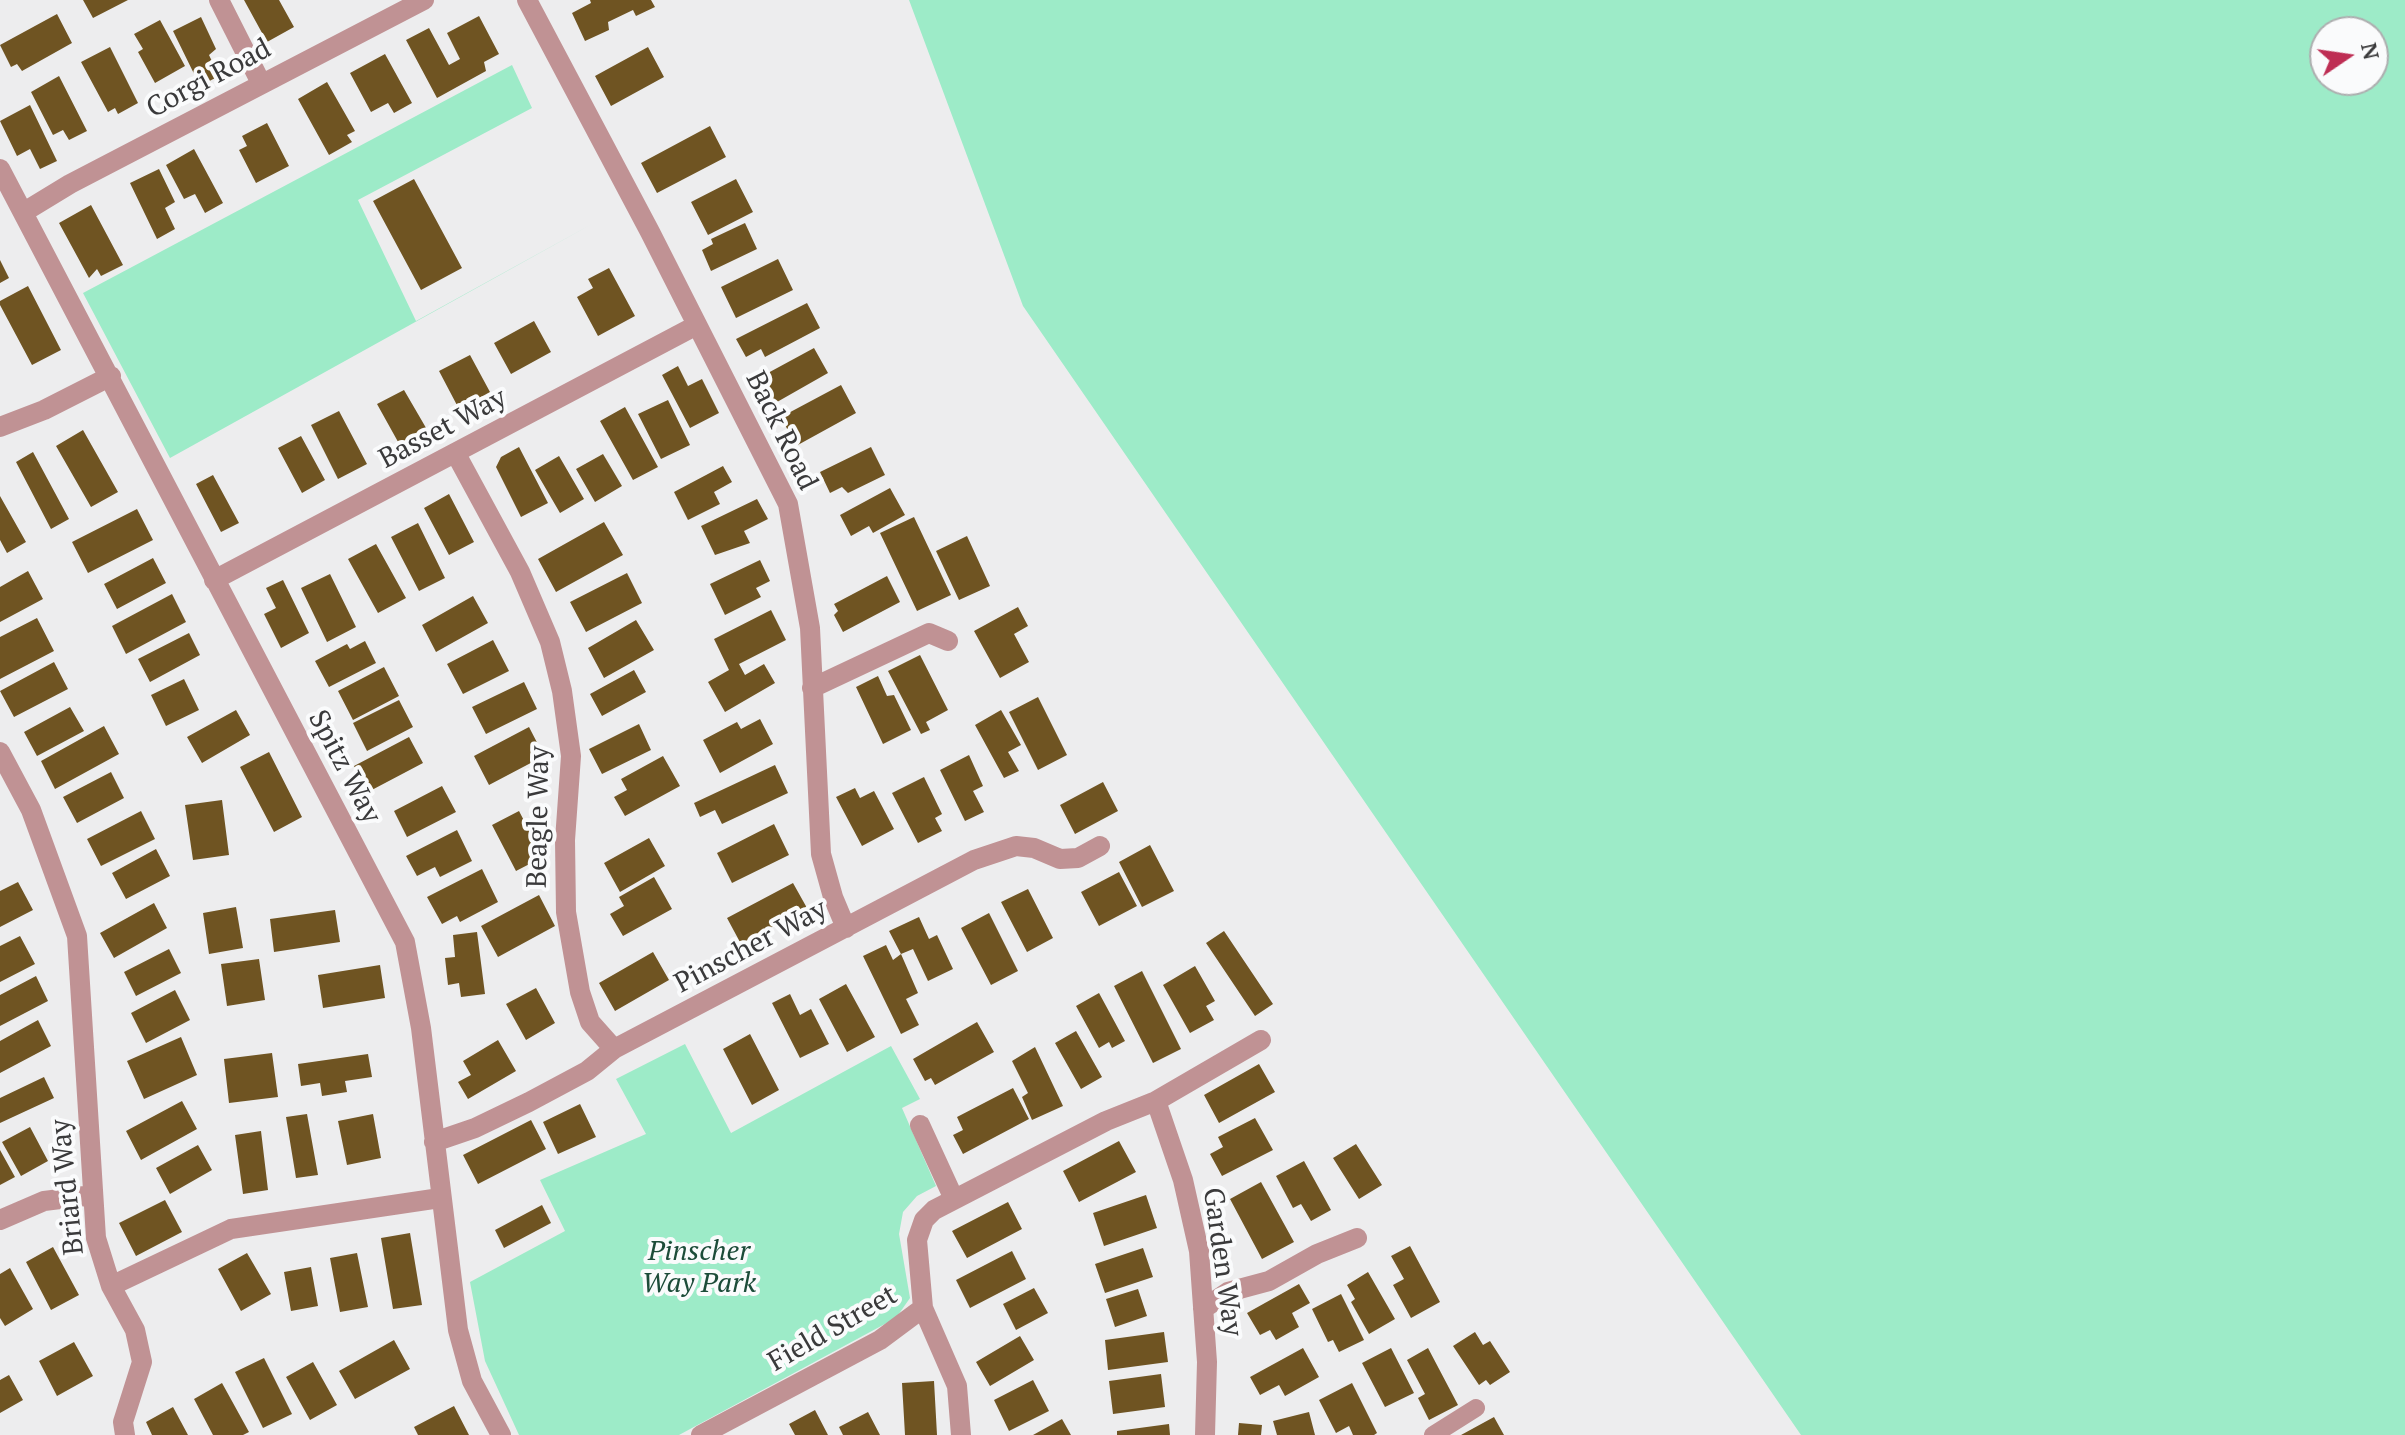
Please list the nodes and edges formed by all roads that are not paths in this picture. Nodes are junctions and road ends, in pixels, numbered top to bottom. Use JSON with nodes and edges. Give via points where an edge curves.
{"nodes":[{"id":1,"x":219,"y":0,"type":"edge"},
{"id":2,"x":424,"y":0,"type":"edge"},
{"id":3,"x":527,"y":0,"type":"edge"},
{"id":4,"x":261,"y":83,"type":"junction"},
{"id":5,"x":0,"y":169,"type":"edge"},
{"id":6,"x":24,"y":212,"type":"junction"},
{"id":7,"x":697,"y":325,"type":"junction"},
{"id":8,"x":111,"y":376,"type":"junction"},
{"id":9,"x":0,"y":427,"type":"edge"},
{"id":10,"x":456,"y":454,"type":"junction"},
{"id":11,"x":214,"y":580,"type":"junction"},
{"id":12,"x":948,"y":641,"type":"dead end"},
{"id":13,"x":812,"y":688,"type":"junction"},
{"id":14,"x":0,"y":752,"type":"edge"},
{"id":15,"x":1100,"y":846,"type":"dead end"},
{"id":16,"x":846,"y":928,"type":"junction"},
{"id":17,"x":1261,"y":1040,"type":"dead end"},
{"id":18,"x":614,"y":1049,"type":"junction"},
{"id":19,"x":1156,"y":1101,"type":"junction"},
{"id":20,"x":920,"y":1125,"type":"dead end"},
{"id":21,"x":434,"y":1142,"type":"junction"},
{"id":22,"x":93,"y":1195,"type":"junction"},
{"id":23,"x":440,"y":1198,"type":"junction"},
{"id":24,"x":954,"y":1199,"type":"junction"},
{"id":25,"x":0,"y":1220,"type":"edge"},
{"id":26,"x":1357,"y":1238,"type":"dead end"},
{"id":27,"x":111,"y":1286,"type":"junction"},
{"id":28,"x":923,"y":1308,"type":"junction"},
{"id":29,"x":1203,"y":1309,"type":"junction"},
{"id":30,"x":1476,"y":1408,"type":"dead end"},
{"id":31,"x":125,"y":1435,"type":"edge"},
{"id":32,"x":501,"y":1435,"type":"edge"},
{"id":33,"x":701,"y":1435,"type":"edge"},
{"id":34,"x":961,"y":1435,"type":"edge"},
{"id":35,"x":1205,"y":1435,"type":"edge"},
{"id":36,"x":1433,"y":1435,"type":"edge"}],
"edges":[{"from":1,"to":4,"type":"street"},
{"from":2,"to":4,"type":"street","name":"Corgi Road"},
{"from":3,"to":7,"type":"street","name":"Back Road"},
{"from":4,"to":6,"type":"street","name":"Corgi Road"},
{"from":5,"to":6,"type":"street","name":"Spitz Way"},
{"from":6,"to":8,"type":"street","name":"Spitz Way"},
{"from":7,"to":10,"type":"street","name":"Basset Way"},
{"from":7,"to":13,"type":"street","name":"Back Road","via":[[788,504],[810,628]]},
{"from":8,"to":9,"type":"street"},
{"from":8,"to":11,"type":"street","name":"Spitz Way"},
{"from":10,"to":11,"type":"street","name":"Basset Way"},
{"from":10,"to":18,"type":"street","name":"Beagle Way","via":[[520,572],[550,642],[571,756],[566,912],[590,1022]]},
{"from":11,"to":21,"type":"street","name":"Spitz Way","via":[[405,942]]},
{"from":12,"to":13,"type":"street","via":[[929,633]]},
{"from":13,"to":16,"type":"street","name":"Back Road","via":[[821,854]]},
{"from":14,"to":22,"type":"street","name":"Briard Way","via":[[31,810],[77,936]]},
{"from":15,"to":16,"type":"street","name":"Pinscher Way","via":[[1078,858],[1060,859],[1016,846],[974,860]]},
{"from":16,"to":18,"type":"street","name":"Pinscher Way"},
{"from":17,"to":19,"type":"street","name":"Field Street"},
{"from":18,"to":21,"type":"street","name":"Pinscher Way","via":[[587,1071],[529,1102]]},
{"from":19,"to":24,"type":"street","name":"Field Street"},
{"from":19,"to":29,"type":"street","name":"Garden Way","via":[[1193,1215]]},
{"from":20,"to":24,"type":"street"},
{"from":21,"to":23,"type":"street","name":"Spitz Way"},
{"from":22,"to":25,"type":"street","via":[[44,1201]]},
{"from":22,"to":27,"type":"street","name":"Briard Way","via":[[96,1238]]},
{"from":23,"to":27,"type":"street","name":"Briard Way","via":[[231,1229]]},
{"from":23,"to":32,"type":"street","name":"Spitz Way","via":[[465,1359]]},
{"from":24,"to":28,"type":"street","name":"Field Street","via":[[934,1210],[920,1228],[917,1259]]},
{"from":26,"to":29,"type":"street","via":[[1269,1281],[1228,1292]]},
{"from":27,"to":31,"type":"street","via":[[130,1317],[142,1362],[123,1422]]},
{"from":28,"to":33,"type":"street","name":"Field Street","via":[[880,1340]]},
{"from":28,"to":34,"type":"street","via":[[957,1386]]},
{"from":29,"to":35,"type":"street","name":"Garden Way"},
{"from":30,"to":36,"type":"lane"}]}
